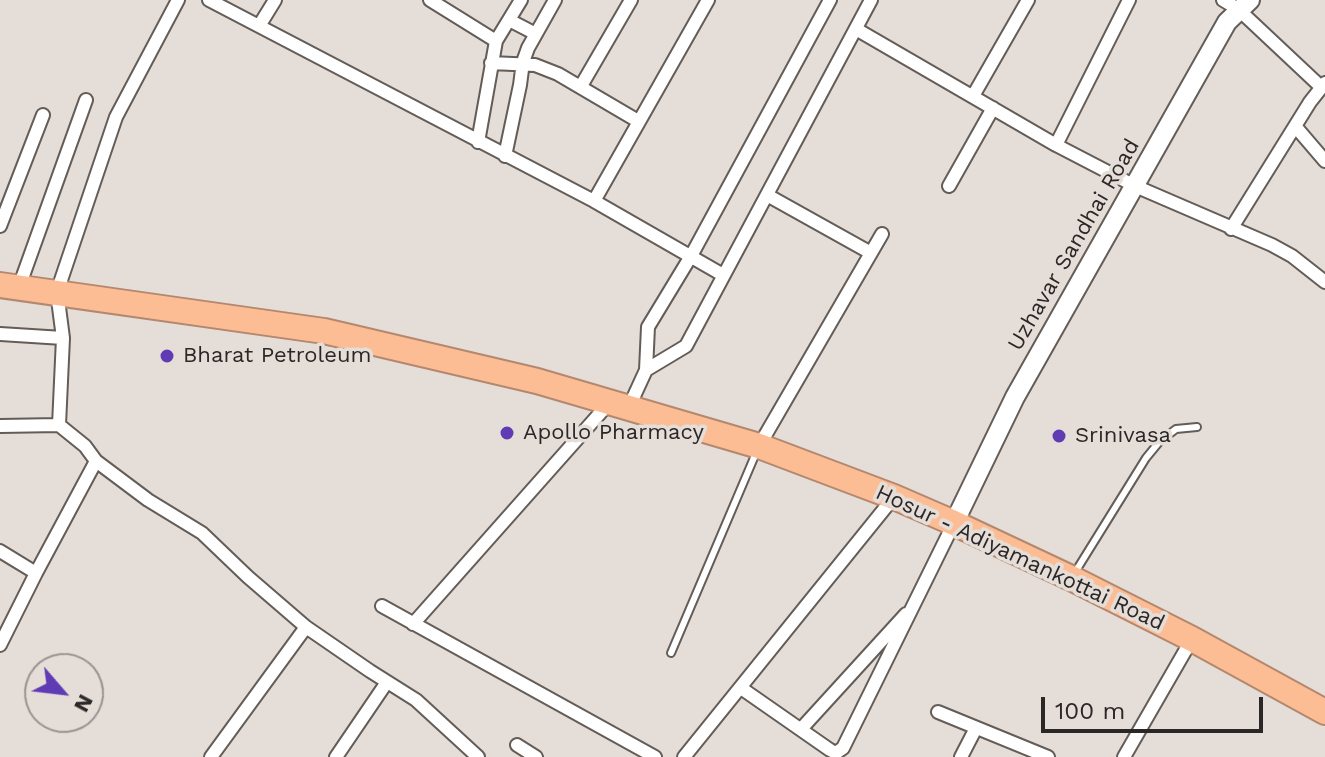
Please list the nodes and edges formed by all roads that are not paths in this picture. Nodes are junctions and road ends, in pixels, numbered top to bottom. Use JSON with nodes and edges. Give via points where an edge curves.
{"nodes":[{"id":1,"x":178,"y":0,"type":"edge"},
{"id":2,"x":209,"y":0,"type":"edge"},
{"id":3,"x":275,"y":0,"type":"edge"},
{"id":4,"x":430,"y":0,"type":"edge"},
{"id":5,"x":521,"y":0,"type":"edge"},
{"id":6,"x":555,"y":0,"type":"edge"},
{"id":7,"x":631,"y":0,"type":"edge"},
{"id":8,"x":708,"y":0,"type":"edge"},
{"id":9,"x":830,"y":0,"type":"edge"},
{"id":10,"x":871,"y":0,"type":"edge"},
{"id":11,"x":1028,"y":0,"type":"edge"},
{"id":12,"x":1129,"y":0,"type":"edge"},
{"id":13,"x":1237,"y":3,"type":"edge"},
{"id":14,"x":509,"y":20,"type":"junction"},
{"id":15,"x":259,"y":26,"type":"junction"},
{"id":16,"x":856,"y":29,"type":"junction"},
{"id":17,"x":536,"y":34,"type":"junction"},
{"id":18,"x":496,"y":41,"type":"junction"},
{"id":19,"x":491,"y":63,"type":"junction"},
{"id":20,"x":522,"y":65,"type":"junction"},
{"id":21,"x":1323,"y":85,"type":"edge"},
{"id":22,"x":581,"y":86,"type":"junction"},
{"id":23,"x":973,"y":96,"type":"junction"},
{"id":24,"x":86,"y":100,"type":"dead end"},
{"id":25,"x":993,"y":108,"type":"junction"},
{"id":26,"x":43,"y":115,"type":"dead end"},
{"id":27,"x":638,"y":121,"type":"junction"},
{"id":28,"x":1295,"y":126,"type":"junction"},
{"id":29,"x":478,"y":142,"type":"junction"},
{"id":30,"x":1056,"y":145,"type":"junction"},
{"id":31,"x":505,"y":156,"type":"junction"},
{"id":32,"x":1325,"y":161,"type":"edge"},
{"id":33,"x":949,"y":186,"type":"dead end"},
{"id":34,"x":1135,"y":186,"type":"junction"},
{"id":35,"x":767,"y":195,"type":"junction"},
{"id":36,"x":594,"y":201,"type":"junction"},
{"id":37,"x":0,"y":226,"type":"edge"},
{"id":38,"x":1231,"y":229,"type":"junction"},
{"id":39,"x":882,"y":234,"type":"dead end"},
{"id":40,"x":871,"y":253,"type":"junction"},
{"id":41,"x":691,"y":256,"type":"junction"},
{"id":42,"x":723,"y":275,"type":"junction"},
{"id":43,"x":1325,"y":282,"type":"edge"},
{"id":44,"x":10,"y":286,"type":"edge"},
{"id":45,"x":57,"y":292,"type":"junction"},
{"id":46,"x":0,"y":334,"type":"edge"},
{"id":47,"x":63,"y":338,"type":"junction"},
{"id":48,"x":646,"y":370,"type":"junction"},
{"id":49,"x":620,"y":404,"type":"junction"},
{"id":50,"x":59,"y":425,"type":"junction"},
{"id":51,"x":0,"y":426,"type":"edge"},
{"id":52,"x":1197,"y":427,"type":"dead end"},
{"id":53,"x":759,"y":446,"type":"junction"},
{"id":54,"x":96,"y":461,"type":"junction"},
{"id":55,"x":894,"y":497,"type":"junction"},
{"id":56,"x":954,"y":523,"type":"junction"},
{"id":57,"x":0,"y":551,"type":"edge"},
{"id":58,"x":36,"y":573,"type":"junction"},
{"id":59,"x":1071,"y":578,"type":"junction"},
{"id":60,"x":916,"y":603,"type":"junction"},
{"id":61,"x":382,"y":606,"type":"dead end"},
{"id":62,"x":413,"y":624,"type":"junction"},
{"id":63,"x":306,"y":627,"type":"junction"},
{"id":64,"x":1192,"y":639,"type":"junction"},
{"id":65,"x":0,"y":645,"type":"edge"},
{"id":66,"x":671,"y":653,"type":"dead end"},
{"id":67,"x":387,"y":682,"type":"junction"},
{"id":68,"x":741,"y":688,"type":"junction"},
{"id":69,"x":938,"y":712,"type":"dead end"},
{"id":70,"x":1325,"y":712,"type":"edge"},
{"id":71,"x":976,"y":728,"type":"junction"},
{"id":72,"x":801,"y":729,"type":"junction"},
{"id":73,"x":517,"y":745,"type":"dead end"},
{"id":74,"x":211,"y":757,"type":"edge"},
{"id":75,"x":336,"y":757,"type":"edge"},
{"id":76,"x":478,"y":757,"type":"edge"},
{"id":77,"x":536,"y":757,"type":"edge"},
{"id":78,"x":655,"y":757,"type":"edge"},
{"id":79,"x":684,"y":757,"type":"edge"},
{"id":80,"x":961,"y":757,"type":"edge"},
{"id":81,"x":1048,"y":757,"type":"edge"},
{"id":82,"x":1124,"y":757,"type":"edge"}],
"edges":[{"from":1,"to":45,"type":"street","via":[[116,117]]},
{"from":2,"to":15,"type":"street"},
{"from":3,"to":15,"type":"street"},
{"from":4,"to":18,"type":"street"},
{"from":5,"to":14,"type":"street"},
{"from":6,"to":17,"type":"street"},
{"from":7,"to":22,"type":"street"},
{"from":8,"to":27,"type":"street"},
{"from":9,"to":41,"type":"street"},
{"from":10,"to":16,"type":"street"},
{"from":11,"to":23,"type":"street"},
{"from":12,"to":30,"type":"street"},
{"from":13,"to":21,"type":"street"},
{"from":13,"to":34,"type":"main road","name":"Uzhavar Sandhai Road"},
{"from":14,"to":17,"type":"street"},
{"from":14,"to":18,"type":"street"},
{"from":15,"to":29,"type":"street"},
{"from":16,"to":23,"type":"street"},
{"from":16,"to":35,"type":"street"},
{"from":17,"to":20,"type":"street"},
{"from":18,"to":19,"type":"street"},
{"from":19,"to":20,"type":"street"},
{"from":19,"to":29,"type":"street"},
{"from":20,"to":22,"type":"street","via":[[535,65]]},
{"from":20,"to":31,"type":"street"},
{"from":21,"to":28,"type":"street"},
{"from":22,"to":27,"type":"street"},
{"from":23,"to":25,"type":"street"},
{"from":24,"to":44,"type":"street"},
{"from":25,"to":30,"type":"street"},
{"from":25,"to":33,"type":"street"},
{"from":26,"to":37,"type":"street"},
{"from":27,"to":36,"type":"street"},
{"from":28,"to":32,"type":"street"},
{"from":28,"to":38,"type":"street"},
{"from":29,"to":31,"type":"street"},
{"from":30,"to":34,"type":"street"},
{"from":31,"to":36,"type":"street"},
{"from":34,"to":38,"type":"street"},
{"from":34,"to":56,"type":"main road","name":"Uzhavar Sandhai Road","via":[[1015,397]]},
{"from":35,"to":40,"type":"street"},
{"from":35,"to":42,"type":"street"},
{"from":36,"to":41,"type":"street"},
{"from":38,"to":43,"type":"street","via":[[1292,256]]},
{"from":39,"to":40,"type":"street"},
{"from":40,"to":53,"type":"street"},
{"from":41,"to":42,"type":"street"},
{"from":41,"to":48,"type":"street","via":[[648,327]]},
{"from":42,"to":48,"type":"street","via":[[686,346]]},
{"from":44,"to":45,"type":"highway","name":"Hosur - Adiyamankottai Road"},
{"from":45,"to":47,"type":"street"},
{"from":45,"to":49,"type":"highway","name":"Hosur - Adiyamankottai Road","via":[[324,331]]},
{"from":46,"to":47,"type":"street"},
{"from":47,"to":50,"type":"street"},
{"from":48,"to":49,"type":"street"},
{"from":49,"to":53,"type":"highway","name":"Hosur - Adiyamankottai Road"},
{"from":49,"to":62,"type":"street"},
{"from":50,"to":51,"type":"street"},
{"from":50,"to":54,"type":"street"},
{"from":52,"to":59,"type":"lane","via":[[1176,429],[1160,441]]},
{"from":53,"to":55,"type":"highway","name":"Hosur - Adiyamankottai Road"},
{"from":53,"to":66,"type":"lane"},
{"from":54,"to":58,"type":"street"},
{"from":54,"to":63,"type":"street","via":[[202,533]]},
{"from":55,"to":56,"type":"highway","name":"Hosur - Adiyamankottai Road"},
{"from":55,"to":68,"type":"street"},
{"from":56,"to":59,"type":"highway","name":"Hosur - Adiyamankottai Road"},
{"from":56,"to":60,"type":"street"},
{"from":57,"to":58,"type":"street"},
{"from":58,"to":65,"type":"street"},
{"from":59,"to":64,"type":"highway","name":"Hosur - Adiyamankottai Road"},
{"from":60,"to":72,"type":"street"},
{"from":60,"to":72,"type":"street","via":[[843,748],[836,753]]},
{"from":61,"to":62,"type":"street"},
{"from":62,"to":78,"type":"street"},
{"from":63,"to":67,"type":"street"},
{"from":63,"to":74,"type":"street"},
{"from":64,"to":70,"type":"highway","name":"Hosur - Adiyamankottai Road"},
{"from":64,"to":82,"type":"street"},
{"from":67,"to":75,"type":"street"},
{"from":67,"to":76,"type":"street","via":[[416,700]]},
{"from":68,"to":72,"type":"street"},
{"from":68,"to":79,"type":"street"},
{"from":69,"to":71,"type":"street"},
{"from":71,"to":80,"type":"street"},
{"from":71,"to":81,"type":"street"},
{"from":73,"to":77,"type":"street"}]}
